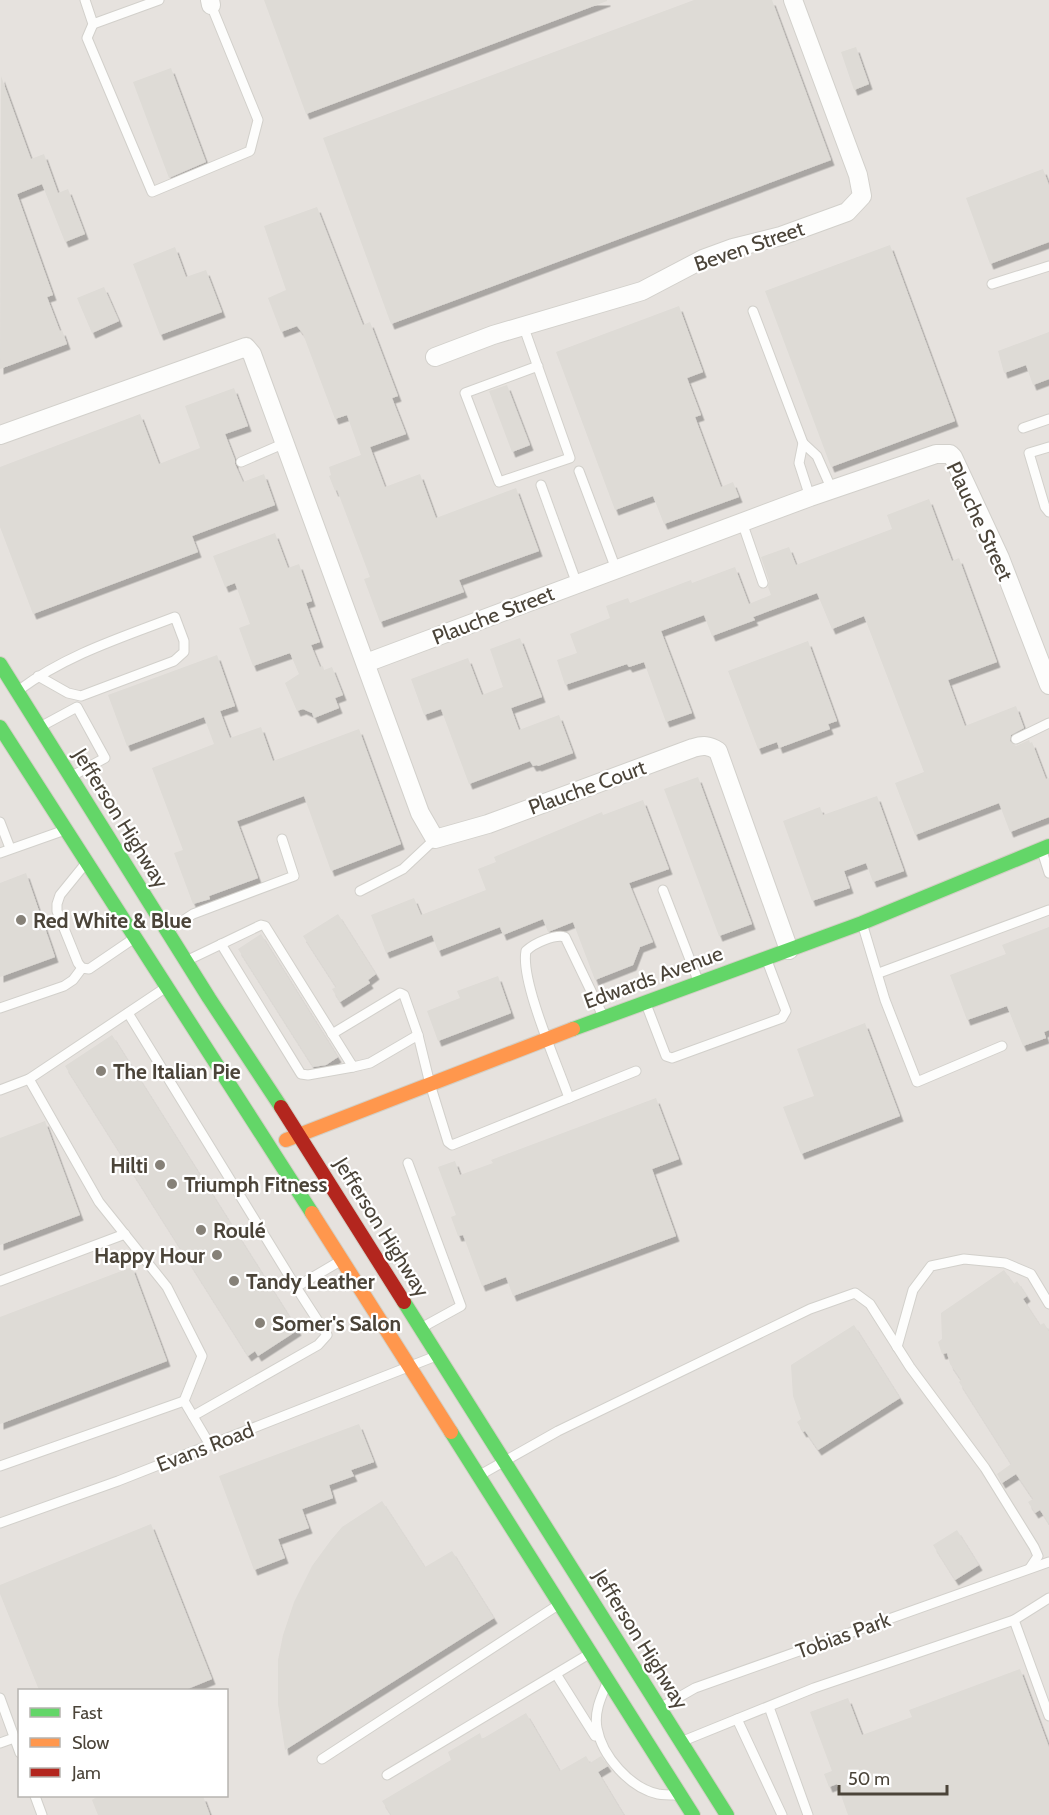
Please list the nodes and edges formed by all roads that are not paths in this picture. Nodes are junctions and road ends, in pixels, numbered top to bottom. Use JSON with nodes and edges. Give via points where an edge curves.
{"nodes":[{"id":1,"x":85,"y":0,"type":"edge"},
{"id":2,"x":159,"y":0,"type":"edge"},
{"id":3,"x":793,"y":0,"type":"edge"},
{"id":4,"x":210,"y":3,"type":"edge"},
{"id":5,"x":93,"y":24,"type":"junction"},
{"id":6,"x":1049,"y":266,"type":"edge"},
{"id":7,"x":992,"y":284,"type":"dead end"},
{"id":8,"x":753,"y":311,"type":"dead end"},
{"id":9,"x":523,"y":325,"type":"junction"},
{"id":10,"x":435,"y":357,"type":"dead end"},
{"id":11,"x":538,"y":366,"type":"junction"},
{"id":12,"x":1049,"y":419,"type":"edge"},
{"id":13,"x":1023,"y":428,"type":"dead end"},
{"id":14,"x":0,"y":435,"type":"edge"},
{"id":15,"x":285,"y":443,"type":"junction"},
{"id":16,"x":802,"y":443,"type":"junction"},
{"id":17,"x":1049,"y":447,"type":"edge"},
{"id":18,"x":241,"y":462,"type":"dead end"},
{"id":19,"x":579,"y":471,"type":"dead end"},
{"id":20,"x":541,"y":485,"type":"dead end"},
{"id":21,"x":832,"y":490,"type":"junction"},
{"id":22,"x":810,"y":497,"type":"junction"},
{"id":23,"x":1049,"y":512,"type":"edge"},
{"id":24,"x":742,"y":522,"type":"junction"},
{"id":25,"x":616,"y":569,"type":"junction"},
{"id":26,"x":763,"y":583,"type":"dead end"},
{"id":27,"x":577,"y":584,"type":"junction"},
{"id":28,"x":366,"y":663,"type":"junction"},
{"id":29,"x":0,"y":664,"type":"edge"},
{"id":30,"x":38,"y":676,"type":"junction"},
{"id":31,"x":1049,"y":685,"type":"edge"},
{"id":32,"x":17,"y":691,"type":"junction"},
{"id":33,"x":1049,"y":723,"type":"edge"},
{"id":34,"x":0,"y":727,"type":"edge"},
{"id":35,"x":40,"y":727,"type":"junction"},
{"id":36,"x":1016,"y":739,"type":"dead end"},
{"id":37,"x":5,"y":746,"type":"edge"},
{"id":38,"x":71,"y":777,"type":"junction"},
{"id":39,"x":0,"y":822,"type":"edge"},
{"id":40,"x":65,"y":830,"type":"junction"},
{"id":41,"x":282,"y":839,"type":"dead end"},
{"id":42,"x":435,"y":839,"type":"junction"},
{"id":43,"x":1045,"y":847,"type":"edge"},
{"id":44,"x":10,"y":848,"type":"junction"},
{"id":45,"x":0,"y":853,"type":"edge"},
{"id":46,"x":87,"y":862,"type":"junction"},
{"id":47,"x":1049,"y":873,"type":"edge"},
{"id":48,"x":663,"y":890,"type":"dead end"},
{"id":49,"x":360,"y":891,"type":"dead end"},
{"id":50,"x":1049,"y":910,"type":"edge"},
{"id":51,"x":862,"y":923,"type":"junction"},
{"id":52,"x":167,"y":931,"type":"junction"},
{"id":53,"x":136,"y":937,"type":"junction"},
{"id":54,"x":221,"y":944,"type":"junction"},
{"id":55,"x":789,"y":951,"type":"junction"},
{"id":56,"x":766,"y":958,"type":"junction"},
{"id":57,"x":186,"y":961,"type":"junction"},
{"id":58,"x":82,"y":968,"type":"junction"},
{"id":59,"x":879,"y":974,"type":"junction"},
{"id":60,"x":699,"y":983,"type":"junction"},
{"id":61,"x":167,"y":986,"type":"junction"},
{"id":62,"x":646,"y":1002,"type":"junction"},
{"id":63,"x":0,"y":1008,"type":"edge"},
{"id":64,"x":128,"y":1013,"type":"junction"},
{"id":65,"x":604,"y":1018,"type":"junction"},
{"id":66,"x":332,"y":1034,"type":"junction"},
{"id":67,"x":418,"y":1035,"type":"junction"},
{"id":68,"x":548,"y":1038,"type":"junction"},
{"id":69,"x":1002,"y":1046,"type":"dead end"},
{"id":70,"x":353,"y":1067,"type":"junction"},
{"id":71,"x":636,"y":1071,"type":"dead end"},
{"id":72,"x":29,"y":1079,"type":"junction"},
{"id":73,"x":430,"y":1084,"type":"junction"},
{"id":74,"x":0,"y":1090,"type":"edge"},
{"id":75,"x":569,"y":1098,"type":"junction"},
{"id":76,"x":299,"y":1135,"type":"junction"},
{"id":77,"x":270,"y":1147,"type":"junction"},
{"id":78,"x":408,"y":1163,"type":"dead end"},
{"id":79,"x":125,"y":1234,"type":"junction"},
{"id":80,"x":342,"y":1260,"type":"junction"},
{"id":81,"x":0,"y":1281,"type":"edge"},
{"id":82,"x":297,"y":1287,"type":"junction"},
{"id":83,"x":1049,"y":1304,"type":"edge"},
{"id":84,"x":421,"y":1328,"type":"junction"},
{"id":85,"x":897,"y":1347,"type":"junction"},
{"id":86,"x":438,"y":1355,"type":"junction"},
{"id":87,"x":408,"y":1367,"type":"junction"},
{"id":88,"x":184,"y":1401,"type":"junction"},
{"id":89,"x":193,"y":1416,"type":"junction"},
{"id":90,"x":210,"y":1445,"type":"junction"},
{"id":91,"x":503,"y":1462,"type":"junction"},
{"id":92,"x":0,"y":1466,"type":"edge"},
{"id":93,"x":478,"y":1476,"type":"junction"},
{"id":94,"x":0,"y":1522,"type":"edge"},
{"id":95,"x":1049,"y":1562,"type":"edge"},
{"id":96,"x":1030,"y":1568,"type":"junction"},
{"id":97,"x":1049,"y":1598,"type":"edge"},
{"id":98,"x":560,"y":1604,"type":"junction"},
{"id":99,"x":1014,"y":1620,"type":"junction"},
{"id":100,"x":591,"y":1653,"type":"junction"},
{"id":101,"x":556,"y":1674,"type":"junction"},
{"id":102,"x":608,"y":1681,"type":"junction"},
{"id":103,"x":0,"y":1698,"type":"edge"},
{"id":104,"x":769,"y":1707,"type":"junction"},
{"id":105,"x":660,"y":1708,"type":"junction"},
{"id":106,"x":1049,"y":1716,"type":"edge"},
{"id":107,"x":737,"y":1719,"type":"junction"},
{"id":108,"x":14,"y":1738,"type":"junction"},
{"id":109,"x":681,"y":1742,"type":"junction"},
{"id":110,"x":0,"y":1743,"type":"edge"},
{"id":111,"x":18,"y":1748,"type":"edge"},
{"id":112,"x":603,"y":1749,"type":"junction"},
{"id":113,"x":322,"y":1759,"type":"dead end"},
{"id":114,"x":387,"y":1774,"type":"dead end"},
{"id":115,"x":680,"y":1796,"type":"junction"},
{"id":116,"x":35,"y":1797,"type":"edge"},
{"id":117,"x":42,"y":1815,"type":"edge"},
{"id":118,"x":693,"y":1815,"type":"edge"},
{"id":119,"x":727,"y":1815,"type":"edge"},
{"id":120,"x":782,"y":1815,"type":"edge"},
{"id":121,"x":808,"y":1815,"type":"edge"}],
"edges":[{"from":1,"to":5,"type":"lane"},
{"from":2,"to":5,"type":"lane"},
{"from":3,"to":9,"type":"street","name":"Beven Street","via":[[858,175],[862,196],[846,212],[703,259],[642,291]]},
{"from":4,"to":5,"type":"lane","via":[[258,120],[250,151],[152,192],[87,38]]},
{"from":6,"to":7,"type":"lane"},
{"from":8,"to":16,"type":"lane"},
{"from":9,"to":10,"type":"street","name":"Beven Street"},
{"from":9,"to":11,"type":"lane"},
{"from":11,"to":11,"type":"lane","via":[[570,458],[499,482],[465,393]]},
{"from":12,"to":13,"type":"lane"},
{"from":14,"to":15,"type":"street","via":[[246,347]]},
{"from":15,"to":18,"type":"lane"},
{"from":15,"to":28,"type":"street"},
{"from":16,"to":21,"type":"lane","via":[[817,456]]},
{"from":16,"to":22,"type":"lane","via":[[799,463]]},
{"from":17,"to":23,"type":"lane","via":[[1029,453]]},
{"from":19,"to":25,"type":"lane"},
{"from":20,"to":27,"type":"lane"},
{"from":21,"to":22,"type":"street","name":"Plauche Street"},
{"from":21,"to":31,"type":"street","name":"Plauche Street","via":[[936,454],[950,454],[1000,558]]},
{"from":22,"to":24,"type":"street","name":"Plauche Street"},
{"from":24,"to":25,"type":"street","name":"Plauche Street"},
{"from":24,"to":26,"type":"lane"},
{"from":25,"to":27,"type":"street","name":"Plauche Street"},
{"from":27,"to":28,"type":"street","name":"Plauche Street"},
{"from":28,"to":42,"type":"street","via":[[420,813]]},
{"from":29,"to":32,"type":"main road","name":"Jefferson Highway"},
{"from":30,"to":30,"type":"lane","via":[[74,656],[175,617],[184,641],[184,652],[174,661],[81,696]]},
{"from":30,"to":32,"type":"lane"},
{"from":32,"to":35,"type":"main road","name":"Jefferson Highway"},
{"from":33,"to":36,"type":"lane"},
{"from":34,"to":37,"type":"main road"},
{"from":35,"to":38,"type":"main road","name":"Jefferson Highway"},
{"from":35,"to":38,"type":"lane","via":[[77,707],[105,759]]},
{"from":37,"to":40,"type":"main road"},
{"from":38,"to":52,"type":"main road","name":"Jefferson Highway"},
{"from":39,"to":44,"type":"lane"},
{"from":40,"to":44,"type":"lane"},
{"from":40,"to":46,"type":"main road"},
{"from":41,"to":52,"type":"lane","via":[[294,876],[193,914]]},
{"from":42,"to":49,"type":"lane","via":[[403,869]]},
{"from":42,"to":55,"type":"street","name":"Plauche Court","via":[[488,824],[693,748],[711,746],[718,752]]},
{"from":43,"to":47,"type":"lane"},
{"from":43,"to":51,"type":"main road","name":"Edwards Avenue"},
{"from":44,"to":45,"type":"lane"},
{"from":46,"to":53,"type":"main road"},
{"from":46,"to":58,"type":"lane","via":[[60,895],[57,911]]},
{"from":48,"to":60,"type":"lane"},
{"from":50,"to":59,"type":"lane"},
{"from":51,"to":55,"type":"main road","name":"Edwards Avenue"},
{"from":51,"to":59,"type":"lane"},
{"from":52,"to":57,"type":"main road","name":"Jefferson Highway"},
{"from":53,"to":58,"type":"lane","via":[[89,969]]},
{"from":53,"to":61,"type":"main road"},
{"from":54,"to":57,"type":"lane"},
{"from":54,"to":66,"type":"lane","via":[[265,926]]},
{"from":54,"to":70,"type":"lane","via":[[301,1074]]},
{"from":55,"to":56,"type":"main road","name":"Edwards Avenue"},
{"from":56,"to":60,"type":"main road","name":"Edwards Avenue"},
{"from":56,"to":62,"type":"lane","via":[[786,1011],[782,1018],[672,1058],[666,1056]]},
{"from":57,"to":76,"type":"main road","name":"Jefferson Highway"},
{"from":58,"to":63,"type":"lane","via":[[64,986]]},
{"from":59,"to":69,"type":"lane","via":[[917,1082]]},
{"from":60,"to":62,"type":"main road","name":"Edwards Avenue"},
{"from":61,"to":64,"type":"lane"},
{"from":61,"to":77,"type":"main road"},
{"from":62,"to":65,"type":"main road","name":"Edwards Avenue"},
{"from":64,"to":72,"type":"lane"},
{"from":64,"to":82,"type":"lane"},
{"from":65,"to":68,"type":"main road","name":"Edwards Avenue"},
{"from":65,"to":68,"type":"lane","via":[[569,940],[560,935],[530,947],[525,958]]},
{"from":66,"to":67,"type":"lane","via":[[400,993]]},
{"from":66,"to":70,"type":"lane"},
{"from":67,"to":70,"type":"lane","via":[[370,1063]]},
{"from":67,"to":73,"type":"lane"},
{"from":68,"to":73,"type":"main road","name":"Edwards Avenue"},
{"from":68,"to":75,"type":"lane"},
{"from":71,"to":75,"type":"lane"},
{"from":72,"to":74,"type":"lane"},
{"from":72,"to":79,"type":"lane","via":[[99,1202]]},
{"from":73,"to":75,"type":"lane","via":[[448,1142],[453,1145]]},
{"from":73,"to":76,"type":"main road","name":"Edwards Avenue"},
{"from":76,"to":77,"type":"main road","name":"Edwards Avenue"},
{"from":76,"to":84,"type":"main road","name":"Jefferson Highway"},
{"from":77,"to":80,"type":"main road"},
{"from":78,"to":84,"type":"lane","via":[[461,1306]]},
{"from":79,"to":81,"type":"lane"},
{"from":79,"to":88,"type":"lane","via":[[167,1287],[202,1356]]},
{"from":80,"to":82,"type":"lane"},
{"from":80,"to":87,"type":"main road"},
{"from":82,"to":89,"type":"lane","via":[[327,1335],[318,1345]]},
{"from":83,"to":85,"type":"lane","via":[[1031,1274],[1005,1263],[964,1259],[931,1266],[913,1290]]},
{"from":84,"to":86,"type":"main road","name":"Jefferson Highway"},
{"from":85,"to":91,"type":"lane","via":[[870,1304],[855,1293],[800,1314],[558,1431]]},
{"from":85,"to":96,"type":"lane","via":[[985,1468],[1035,1547],[1038,1556]]},
{"from":86,"to":87,"type":"lane","name":"Evans Road"},
{"from":86,"to":91,"type":"main road","name":"Jefferson Highway"},
{"from":87,"to":90,"type":"lane","name":"Evans Road"},
{"from":87,"to":93,"type":"main road"},
{"from":88,"to":89,"type":"lane"},
{"from":88,"to":92,"type":"lane"},
{"from":89,"to":90,"type":"lane"},
{"from":90,"to":94,"type":"lane","name":"Evans Road"},
{"from":91,"to":93,"type":"lane"},
{"from":91,"to":105,"type":"main road","name":"Jefferson Highway"},
{"from":93,"to":98,"type":"main road"},
{"from":95,"to":96,"type":"lane","name":"Tobias Park"},
{"from":96,"to":105,"type":"lane","name":"Tobias Park","via":[[695,1688]]},
{"from":97,"to":99,"type":"lane"},
{"from":98,"to":100,"type":"main road"},
{"from":98,"to":113,"type":"lane"},
{"from":99,"to":104,"type":"lane"},
{"from":99,"to":106,"type":"lane"},
{"from":100,"to":101,"type":"lane"},
{"from":100,"to":102,"type":"main road"},
{"from":101,"to":112,"type":"lane"},
{"from":101,"to":114,"type":"lane"},
{"from":102,"to":112,"type":"lane","via":[[597,1710],[596,1727]]},
{"from":102,"to":115,"type":"main road"},
{"from":103,"to":108,"type":"lane"},
{"from":104,"to":107,"type":"lane"},
{"from":104,"to":121,"type":"lane"},
{"from":105,"to":109,"type":"main road","name":"Jefferson Highway"},
{"from":107,"to":109,"type":"lane"},
{"from":107,"to":120,"type":"lane"},
{"from":108,"to":110,"type":"lane"},
{"from":108,"to":111,"type":"lane"},
{"from":109,"to":119,"type":"main road","name":"Jefferson Highway"},
{"from":112,"to":115,"type":"lane","via":[[639,1786],[658,1794]]},
{"from":115,"to":118,"type":"main road"},
{"from":116,"to":117,"type":"lane"}]}
